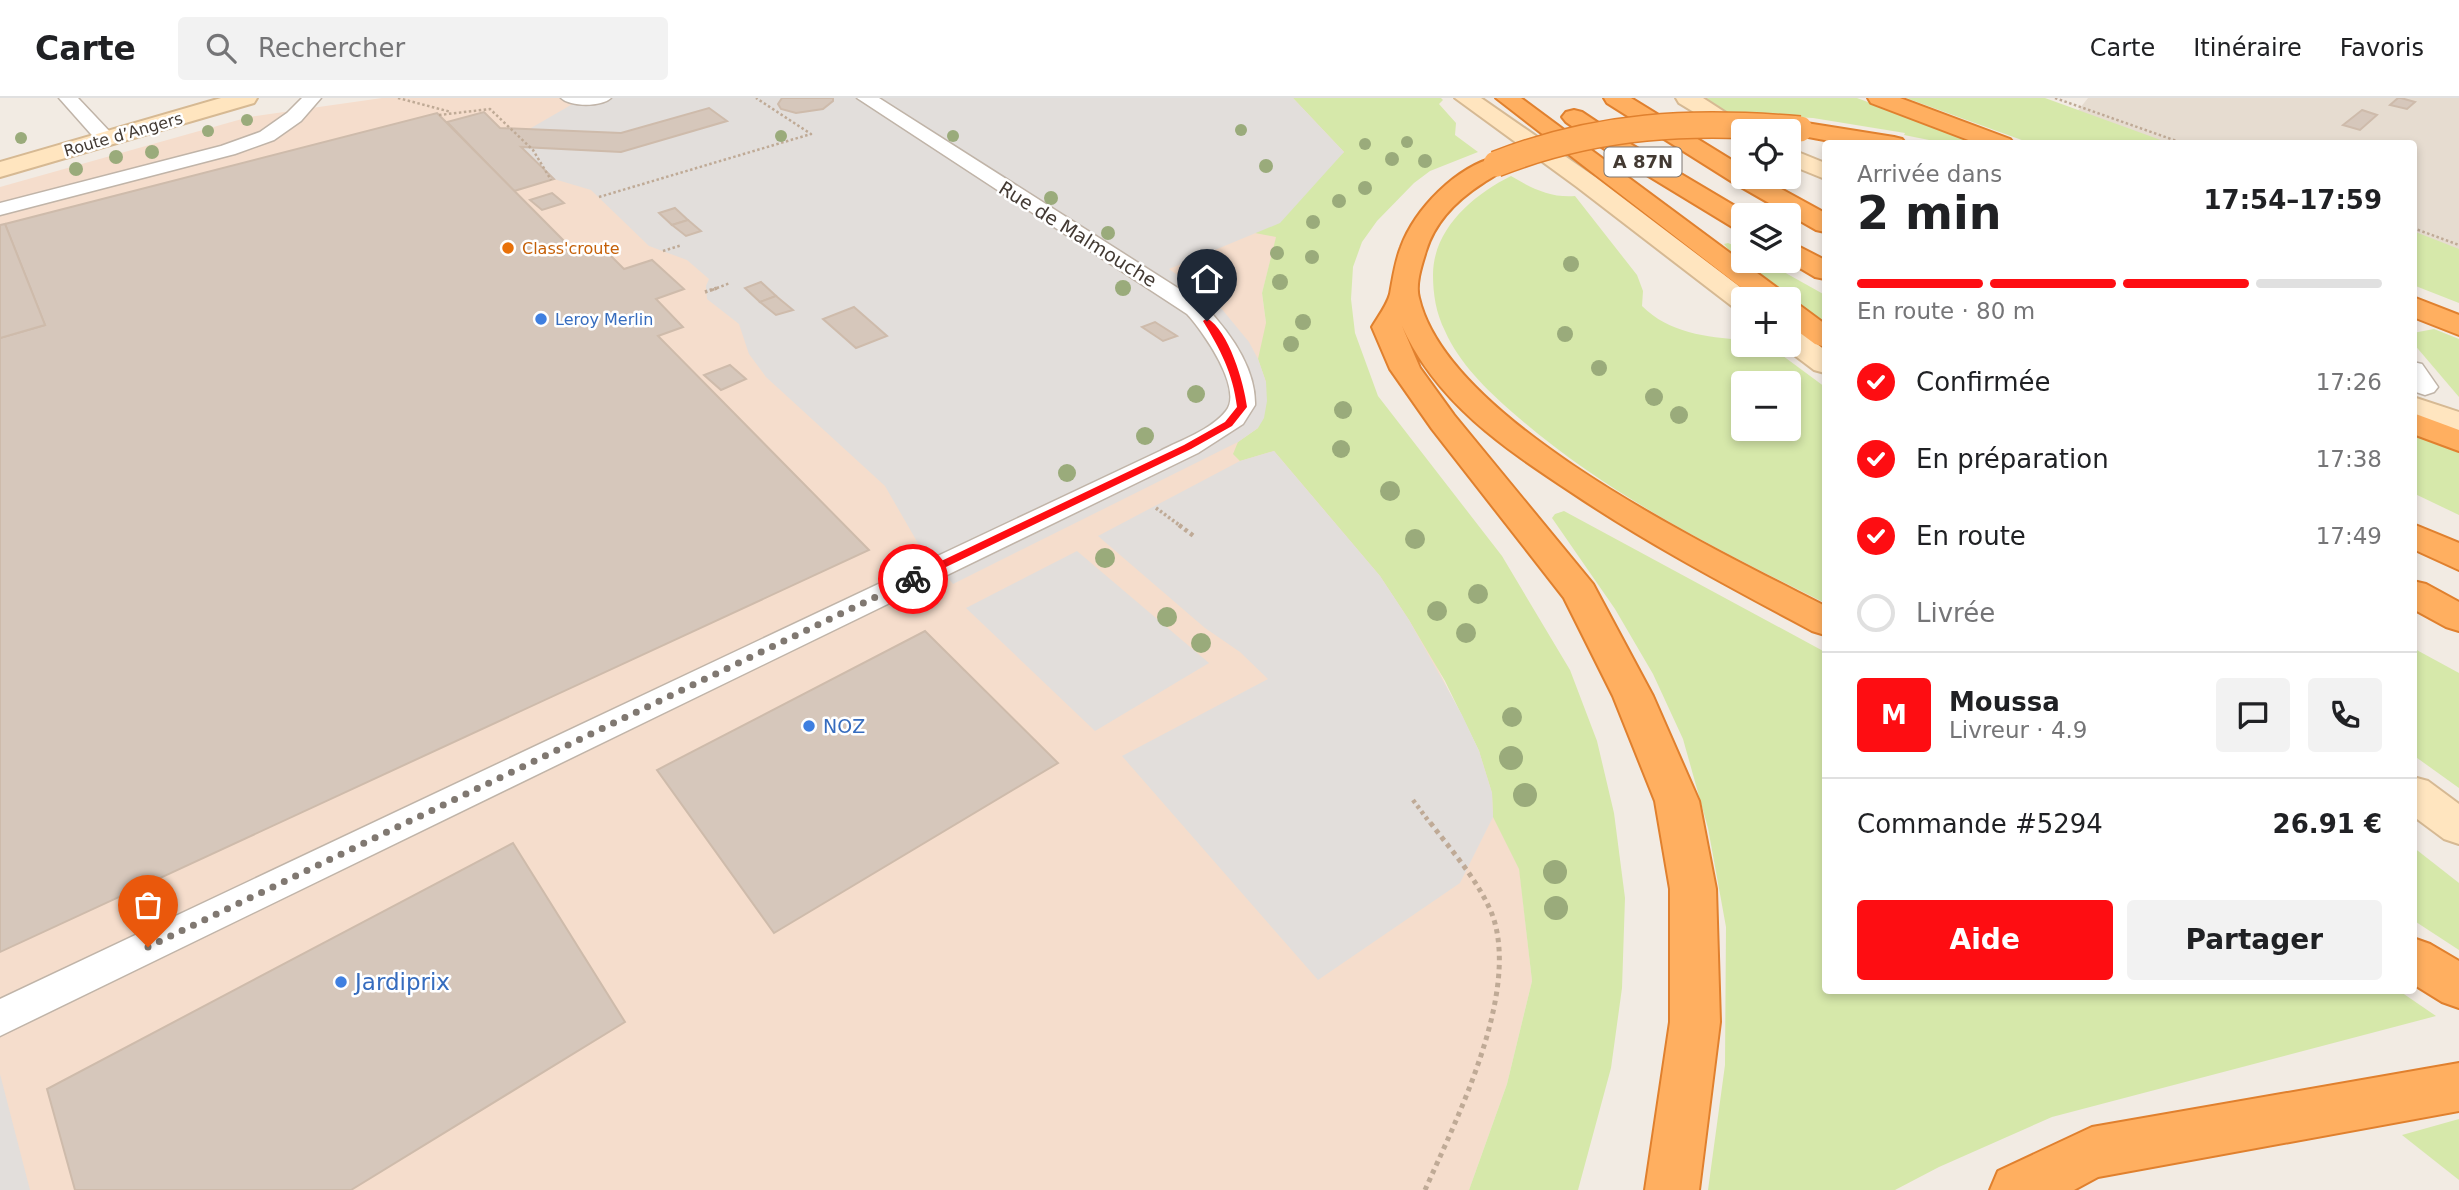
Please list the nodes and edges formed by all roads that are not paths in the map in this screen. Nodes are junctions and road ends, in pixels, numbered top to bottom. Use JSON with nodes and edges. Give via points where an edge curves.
{"nodes":[{"id":1,"x":68,"y":98,"type":"edge"},
{"id":2,"x":246,"y":98,"type":"edge"},
{"id":3,"x":312,"y":98,"type":"edge"},
{"id":4,"x":570,"y":98,"type":"edge"},
{"id":5,"x":601,"y":98,"type":"edge"},
{"id":6,"x":866,"y":98,"type":"edge"},
{"id":7,"x":1466,"y":98,"type":"edge"},
{"id":8,"x":1507,"y":98,"type":"edge"},
{"id":9,"x":1615,"y":98,"type":"edge"},
{"id":10,"x":1644,"y":98,"type":"edge"},
{"id":11,"x":1687,"y":98,"type":"edge"},
{"id":12,"x":1879,"y":98,"type":"edge"},
{"id":13,"x":1556,"y":105,"type":"dead end"},
{"id":14,"x":1731,"y":125,"type":"edge"},
{"id":15,"x":106,"y":138,"type":"junction"},
{"id":16,"x":1869,"y":140,"type":"edge"},
{"id":17,"x":1991,"y":140,"type":"edge"},
{"id":18,"x":1731,"y":146,"type":"edge"},
{"id":19,"x":1801,"y":161,"type":"edge"},
{"id":20,"x":0,"y":170,"type":"edge"},
{"id":21,"x":1822,"y":171,"type":"edge"},
{"id":22,"x":1801,"y":183,"type":"edge"},
{"id":23,"x":1822,"y":193,"type":"edge"},
{"id":24,"x":0,"y":209,"type":"edge"},
{"id":25,"x":1731,"y":215,"type":"edge"},
{"id":26,"x":1822,"y":222,"type":"edge"},
{"id":27,"x":1801,"y":257,"type":"edge"},
{"id":28,"x":1822,"y":269,"type":"edge"},
{"id":29,"x":1758,"y":287,"type":"edge"},
{"id":30,"x":1731,"y":293,"type":"edge"},
{"id":31,"x":1404,"y":295,"type":"junction"},
{"id":32,"x":2417,"y":310,"type":"edge"},
{"id":33,"x":1801,"y":320,"type":"edge"},
{"id":34,"x":2459,"y":327,"type":"edge"},
{"id":35,"x":1822,"y":336,"type":"edge"},
{"id":36,"x":1801,"y":346,"type":"edge"},
{"id":37,"x":1822,"y":362,"type":"edge"},
{"id":38,"x":2417,"y":388,"type":"edge"},
{"id":39,"x":2459,"y":424,"type":"edge"},
{"id":40,"x":2417,"y":425,"type":"edge"},
{"id":41,"x":2459,"y":441,"type":"edge"},
{"id":42,"x":2417,"y":537,"type":"edge"},
{"id":43,"x":2459,"y":558,"type":"edge"},
{"id":44,"x":2417,"y":595,"type":"edge"},
{"id":45,"x":2459,"y":618,"type":"edge"},
{"id":46,"x":1822,"y":620,"type":"edge"},
{"id":47,"x":2417,"y":796,"type":"edge"},
{"id":48,"x":2459,"y":827,"type":"edge"},
{"id":49,"x":2417,"y":961,"type":"edge"},
{"id":50,"x":2459,"y":987,"type":"edge"},
{"id":51,"x":0,"y":1018,"type":"edge"},
{"id":52,"x":2459,"y":1087,"type":"edge"},
{"id":53,"x":1672,"y":1190,"type":"edge"},
{"id":54,"x":2017,"y":1190,"type":"edge"}],
"edges":[{"from":1,"to":15,"type":"lane"},
{"from":2,"to":15,"type":"main road","name":"Route d’Angers"},
{"from":3,"to":24,"type":"lane","via":[[267,136],[228,150]]},
{"from":4,"to":5,"type":"lane"},
{"from":6,"to":51,"type":"lane","name":"Rue de Malmouche","via":[[1195,309],[1216,333],[1234,368],[1242,399],[1238,415],[1215,433],[1135,472]]},
{"from":7,"to":30,"type":"main road"},
{"from":8,"to":29,"type":"highway"},
{"from":9,"to":26,"type":"highway","number":"A 87N"},
{"from":10,"to":18,"type":"highway"},
{"from":11,"to":14,"type":"main road"},
{"from":12,"to":17,"type":"highway"},
{"from":13,"to":25,"type":"highway","number":"A 87N"},
{"from":15,"to":20,"type":"main road","name":"Route d’Angers"},
{"from":16,"to":31,"type":"highway","bridge":true,"via":[[1800,129],[1699,124],[1616,129],[1554,142],[1496,164],[1438,206],[1412,250]]},
{"from":19,"to":21,"type":"main road"},
{"from":22,"to":23,"type":"highway"},
{"from":27,"to":28,"type":"highway"},
{"from":31,"to":46,"type":"highway","via":[[1434,360],[1491,421],[1620,510]]},
{"from":31,"to":53,"type":"highway","via":[[1387,327],[1405,369],[1580,593],[1633,696],[1677,801],[1693,889],[1695,1022]]},
{"from":32,"to":34,"type":"highway"},
{"from":33,"to":35,"type":"highway"},
{"from":36,"to":37,"type":"main road"},
{"from":38,"to":39,"type":"main road"},
{"from":40,"to":41,"type":"highway"},
{"from":42,"to":43,"type":"highway"},
{"from":44,"to":45,"type":"highway"},
{"from":47,"to":48,"type":"main road"},
{"from":49,"to":50,"type":"highway"},
{"from":52,"to":54,"type":"highway","via":[[2092,1153]]}]}
